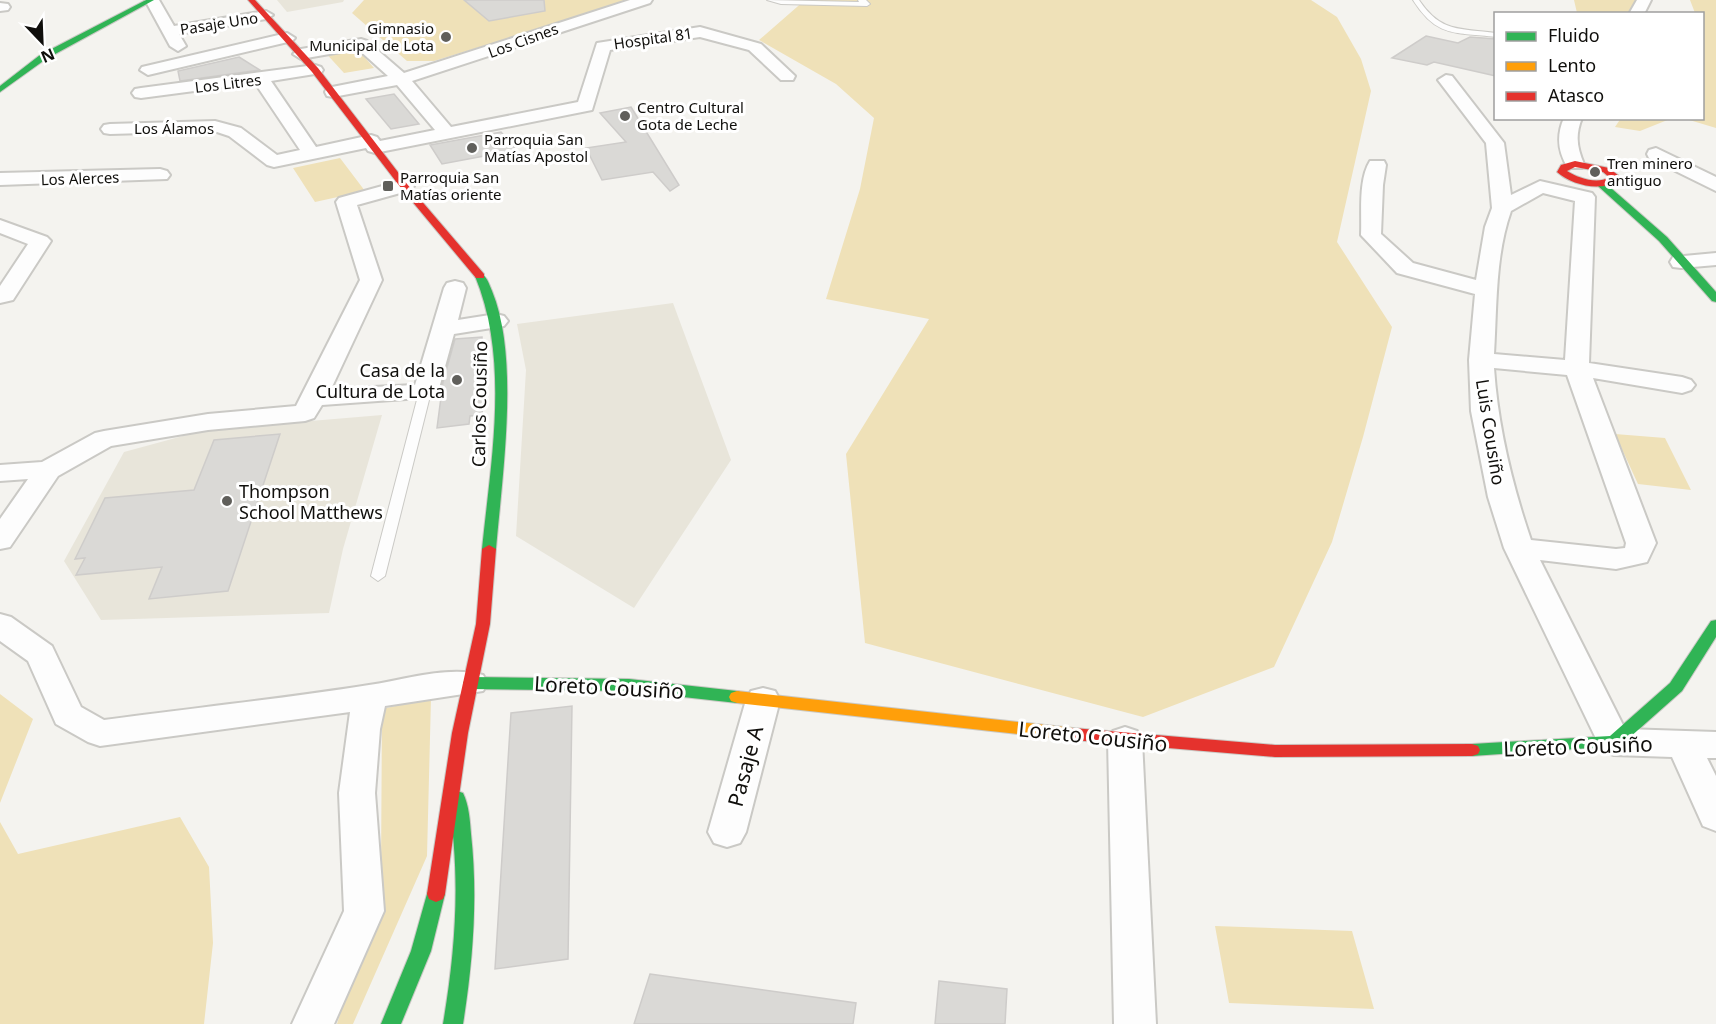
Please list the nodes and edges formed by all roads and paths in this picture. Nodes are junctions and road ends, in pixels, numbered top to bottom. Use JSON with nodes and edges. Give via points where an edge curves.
{"nodes":[{"id":1,"x":152,"y":0,"type":"edge"},
{"id":2,"x":251,"y":0,"type":"edge"},
{"id":3,"x":770,"y":0,"type":"edge"},
{"id":4,"x":861,"y":0,"type":"edge"},
{"id":5,"x":1416,"y":0,"type":"edge"},
{"id":6,"x":633,"y":1,"type":"edge"},
{"id":7,"x":266,"y":15,"type":"junction"},
{"id":8,"x":171,"y":31,"type":"junction"},
{"id":9,"x":346,"y":31,"type":"dead end"},
{"id":10,"x":1494,"y":35,"type":"edge"},
{"id":11,"x":287,"y":38,"type":"junction"},
{"id":12,"x":361,"y":44,"type":"junction"},
{"id":13,"x":301,"y":54,"type":"junction"},
{"id":14,"x":185,"y":62,"type":"junction"},
{"id":15,"x":148,"y":70,"type":"dead end"},
{"id":16,"x":398,"y":76,"type":"junction"},
{"id":17,"x":788,"y":76,"type":"dead end"},
{"id":18,"x":261,"y":79,"type":"junction"},
{"id":19,"x":1446,"y":80,"type":"dead end"},
{"id":20,"x":325,"y":82,"type":"junction"},
{"id":21,"x":0,"y":90,"type":"edge"},
{"id":22,"x":141,"y":93,"type":"dead end"},
{"id":23,"x":585,"y":106,"type":"joint"},
{"id":24,"x":1572,"y":120,"type":"edge"},
{"id":25,"x":110,"y":129,"type":"dead end"},
{"id":26,"x":448,"y":134,"type":"junction"},
{"id":27,"x":373,"y":144,"type":"junction"},
{"id":28,"x":311,"y":153,"type":"junction"},
{"id":29,"x":1656,"y":154,"type":"dead end"},
{"id":30,"x":1575,"y":164,"type":"joint"},
{"id":31,"x":1377,"y":165,"type":"dead end"},
{"id":32,"x":160,"y":175,"type":"dead end"},
{"id":33,"x":0,"y":180,"type":"edge"},
{"id":34,"x":1716,"y":185,"type":"edge"},
{"id":35,"x":404,"y":186,"type":"junction"},
{"id":36,"x":1502,"y":208,"type":"junction"},
{"id":37,"x":0,"y":226,"type":"edge"},
{"id":38,"x":1716,"y":259,"type":"edge"},
{"id":39,"x":1681,"y":262,"type":"junction"},
{"id":40,"x":455,"y":288,"type":"dead end"},
{"id":41,"x":1486,"y":290,"type":"junction"},
{"id":42,"x":0,"y":296,"type":"edge"},
{"id":43,"x":1716,"y":299,"type":"edge"},
{"id":44,"x":496,"y":321,"type":"junction"},
{"id":45,"x":444,"y":329,"type":"junction"},
{"id":46,"x":1481,"y":360,"type":"junction"},
{"id":47,"x":1577,"y":368,"type":"junction"},
{"id":48,"x":1682,"y":385,"type":"dead end"},
{"id":49,"x":425,"y":392,"type":"junction"},
{"id":50,"x":315,"y":398,"type":"junction"},
{"id":51,"x":48,"y":470,"type":"junction"},
{"id":52,"x":0,"y":473,"type":"edge"},
{"id":53,"x":0,"y":540,"type":"edge"},
{"id":54,"x":1519,"y":548,"type":"junction"},
{"id":55,"x":378,"y":576,"type":"dead end"},
{"id":56,"x":0,"y":625,"type":"edge"},
{"id":57,"x":1716,"y":625,"type":"edge"},
{"id":58,"x":471,"y":683,"type":"junction"},
{"id":59,"x":370,"y":697,"type":"junction"},
{"id":60,"x":763,"y":700,"type":"junction"},
{"id":61,"x":1125,"y":740,"type":"junction"},
{"id":62,"x":1614,"y":742,"type":"junction"},
{"id":63,"x":1700,"y":745,"type":"edge"},
{"id":64,"x":454,"y":784,"type":"junction"},
{"id":65,"x":1716,"y":816,"type":"edge"},
{"id":66,"x":727,"y":832,"type":"dead end"},
{"id":67,"x":313,"y":1024,"type":"edge"},
{"id":68,"x":391,"y":1024,"type":"edge"},
{"id":69,"x":453,"y":1024,"type":"edge"},
{"id":70,"x":1135,"y":1024,"type":"edge"}],
"edges":[{"from":1,"to":8,"type":"street"},
{"from":1,"to":21,"type":"main road","via":[[43,57]]},
{"from":2,"to":7,"type":"main road","name":"Carlos Cousiño"},
{"from":3,"to":4,"type":"lane","via":[[867,4]]},
{"from":5,"to":10,"type":"lane","via":[[1442,28]]},
{"from":6,"to":16,"type":"street","name":"Los Cisnes","via":[[469,60]]},
{"from":7,"to":8,"type":"street","name":"Pasaje Uno"},
{"from":7,"to":11,"type":"main road","name":"Carlos Cousiño"},
{"from":8,"to":14,"type":"street"},
{"from":9,"to":12,"type":"street"},
{"from":11,"to":13,"type":"main road","name":"Carlos Cousiño"},
{"from":11,"to":14,"type":"street"},
{"from":12,"to":13,"type":"street"},
{"from":12,"to":16,"type":"street"},
{"from":13,"to":20,"type":"main road","name":"Carlos Cousiño"},
{"from":14,"to":15,"type":"street"},
{"from":16,"to":20,"type":"street","name":"Los Cisnes"},
{"from":16,"to":26,"type":"street"},
{"from":17,"to":23,"type":"street","name":"Hospital 81","via":[[754,47],[700,32],[614,44],[603,46]]},
{"from":18,"to":20,"type":"street","name":"Los Litres"},
{"from":18,"to":22,"type":"street","name":"Los Litres"},
{"from":18,"to":28,"type":"street"},
{"from":19,"to":36,"type":"street","name":"Luis Cousiño","via":[[1495,143]]},
{"from":20,"to":27,"type":"main road","name":"Carlos Cousiño"},
{"from":23,"to":26,"type":"street","name":"Los Álamos"},
{"from":24,"to":30,"type":"street","via":[[1566,134]]},
{"from":25,"to":28,"type":"street","name":"Los Álamos","via":[[215,126],[235,132],[274,161]]},
{"from":26,"to":27,"type":"street","name":"Los Álamos"},
{"from":27,"to":28,"type":"street","name":"Los Álamos"},
{"from":27,"to":35,"type":"main road","name":"Carlos Cousiño"},
{"from":29,"to":34,"type":"street"},
{"from":30,"to":39,"type":"main road","via":[[1564,167],[1562,172],[1585,183],[1601,184],[1663,239]]},
{"from":31,"to":41,"type":"street","via":[[1371,235],[1405,268]]},
{"from":32,"to":33,"type":"street","name":"Los Alerces"},
{"from":35,"to":44,"type":"main road","name":"Carlos Cousiño","via":[[474,267],[485,285]]},
{"from":35,"to":50,"type":"street","via":[[346,202],[371,280]]},
{"from":36,"to":41,"type":"street","name":"Luis Cousiño","via":[[1495,227]]},
{"from":36,"to":47,"type":"street","via":[[1540,188],[1586,197]]},
{"from":37,"to":42,"type":"street","via":[[40,241],[5,295]]},
{"from":38,"to":39,"type":"street"},
{"from":39,"to":43,"type":"main road"},
{"from":40,"to":45,"type":"street"},
{"from":41,"to":46,"type":"street","name":"Luis Cousiño"},
{"from":44,"to":45,"type":"street"},
{"from":44,"to":58,"type":"main road","name":"Carlos Cousiño","via":[[500,425],[483,624]]},
{"from":45,"to":49,"type":"street"},
{"from":46,"to":47,"type":"street"},
{"from":46,"to":54,"type":"street","name":"Luis Cousiño","via":[[1484,411],[1504,506]]},
{"from":47,"to":48,"type":"street"},
{"from":47,"to":54,"type":"street","via":[[1641,543],[1637,555],[1616,559]]},
{"from":49,"to":50,"type":"street"},
{"from":49,"to":55,"type":"lane"},
{"from":50,"to":51,"type":"street","via":[[305,414],[208,422],[104,439]]},
{"from":51,"to":52,"type":"street"},
{"from":51,"to":53,"type":"street"},
{"from":54,"to":62,"type":"street","name":"Luis Cousiño"},
{"from":56,"to":59,"type":"street","via":[[41,654],[68,715],[100,733]]},
{"from":57,"to":62,"type":"main road","via":[[1676,687]]},
{"from":58,"to":59,"type":"street"},
{"from":58,"to":60,"type":"main road","name":"Loreto Cousiño","via":[[629,685]]},
{"from":58,"to":64,"type":"main road","name":"Carlos Cousiño"},
{"from":59,"to":67,"type":"street","via":[[357,793],[364,910]]},
{"from":60,"to":61,"type":"main road","name":"Loreto Cousiño"},
{"from":60,"to":66,"type":"street","name":"Pasaje A"},
{"from":61,"to":62,"type":"main road","name":"Loreto Cousiño","via":[[1275,751],[1358,752]]},
{"from":61,"to":70,"type":"street"},
{"from":62,"to":63,"type":"street","name":"Loreto Cousiño"},
{"from":63,"to":65,"type":"street"},
{"from":64,"to":68,"type":"main road","name":"Carlos Cousiño","via":[[430,922]]},
{"from":64,"to":69,"type":"main road","name":"Carlos Cousiño","via":[[469,876]]}]}
